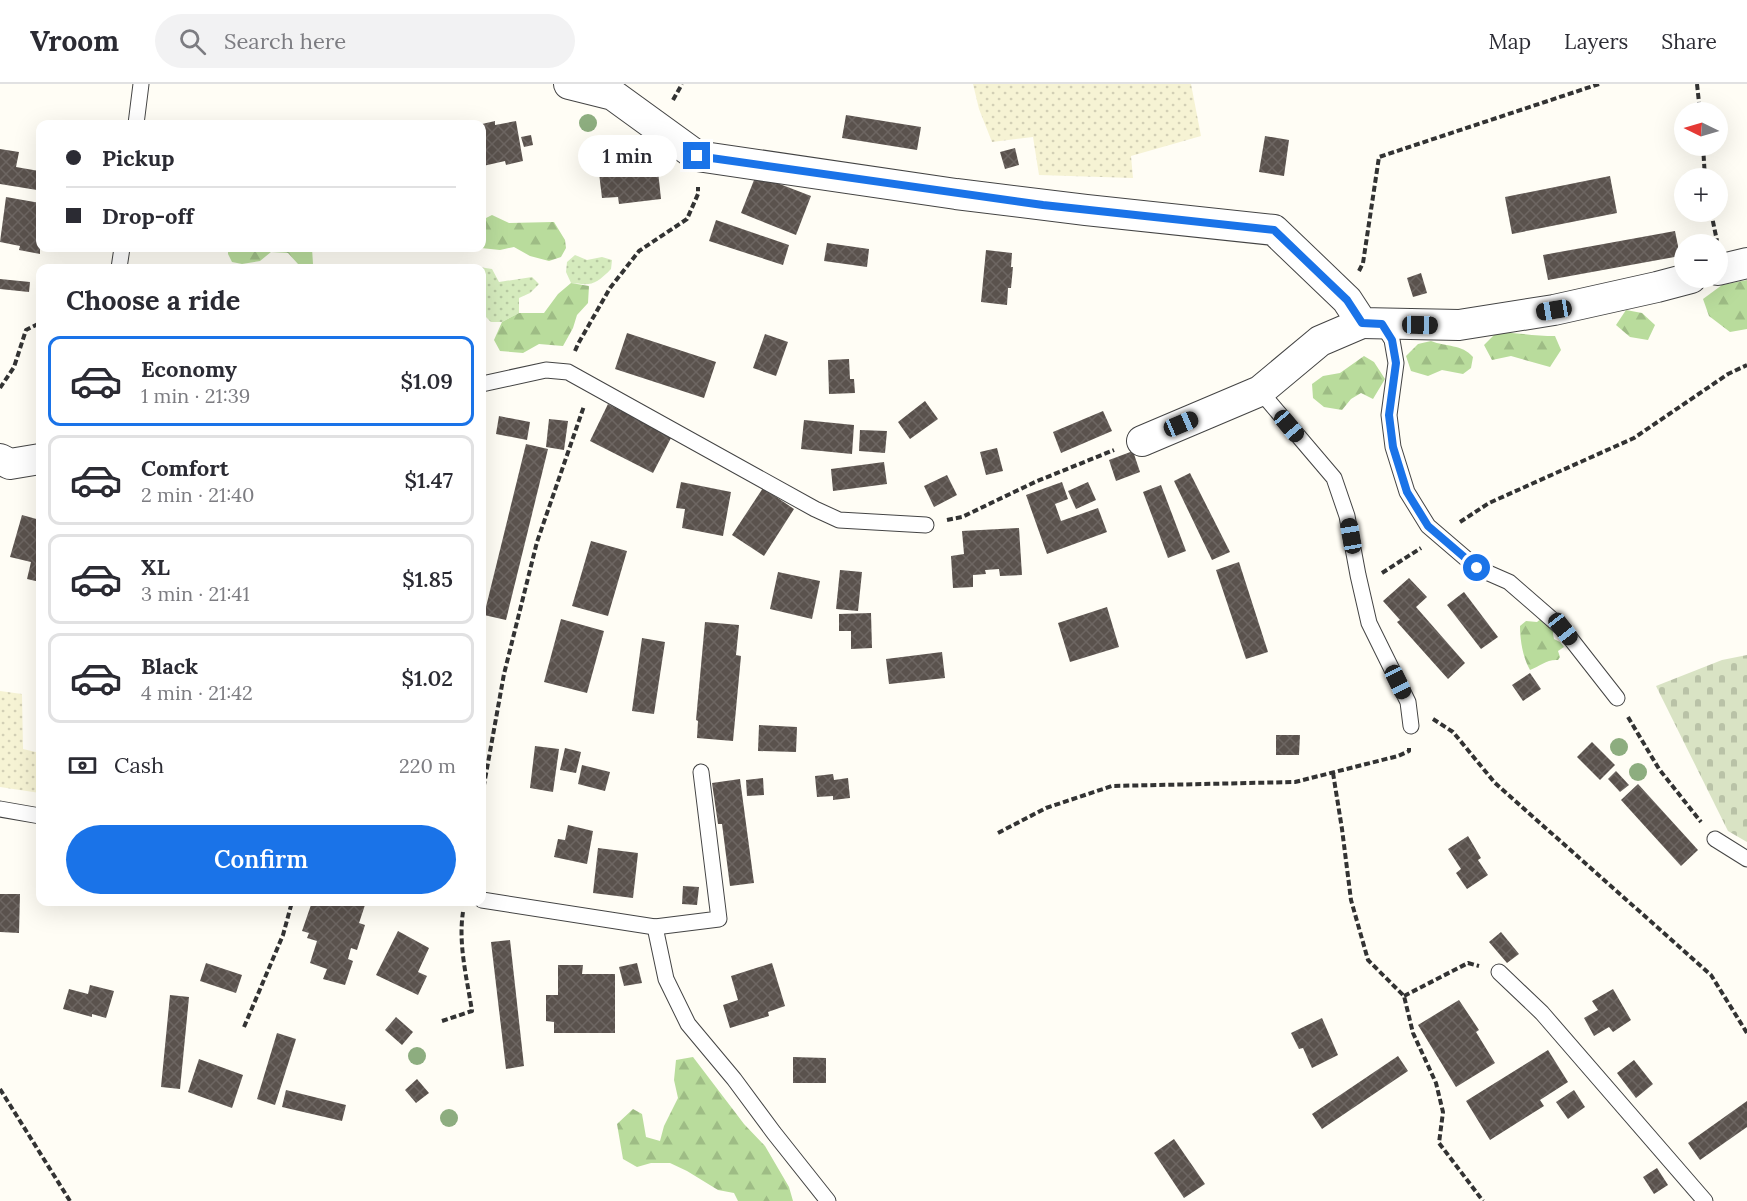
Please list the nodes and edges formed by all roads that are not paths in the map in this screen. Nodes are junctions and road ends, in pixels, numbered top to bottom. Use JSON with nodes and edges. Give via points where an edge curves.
{"nodes":[{"id":1,"x":141,"y":84,"type":"edge"},
{"id":2,"x":570,"y":84,"type":"edge"},
{"id":3,"x":136,"y":120,"type":"edge"},
{"id":4,"x":1747,"y":263,"type":"edge"},
{"id":5,"x":1728,"y":268,"type":"edge"},
{"id":6,"x":1674,"y":282,"type":"edge"},
{"id":7,"x":1364,"y":315,"type":"junction"},
{"id":8,"x":486,"y":383,"type":"edge"},
{"id":9,"x":1260,"y":391,"type":"junction"},
{"id":10,"x":1142,"y":441,"type":"road end"},
{"id":11,"x":0,"y":459,"type":"edge"},
{"id":12,"x":36,"y":460,"type":"edge"},
{"id":13,"x":926,"y":525,"type":"road end"},
{"id":14,"x":1617,"y":699,"type":"road end"},
{"id":15,"x":1411,"y":726,"type":"road end"},
{"id":16,"x":701,"y":772,"type":"dead end"},
{"id":17,"x":0,"y":809,"type":"edge"},
{"id":18,"x":36,"y":815,"type":"edge"},
{"id":19,"x":1715,"y":839,"type":"road end"},
{"id":20,"x":1747,"y":859,"type":"edge"},
{"id":21,"x":486,"y":901,"type":"edge"},
{"id":22,"x":655,"y":927,"type":"junction"},
{"id":23,"x":1499,"y":972,"type":"road end"},
{"id":24,"x":828,"y":1201,"type":"edge"},
{"id":25,"x":1705,"y":1201,"type":"edge"}],
"edges":[{"from":1,"to":3,"type":"lane"},
{"from":2,"to":7,"type":"street","via":[[614,95],[697,156],[956,194],[1274,230]]},
{"from":4,"to":5,"type":"street"},
{"from":6,"to":7,"type":"street","via":[[1554,310],[1459,326]]},
{"from":7,"to":9,"type":"street","via":[[1320,341]]},
{"from":7,"to":14,"type":"lane","via":[[1392,340],[1396,363],[1389,415],[1393,447],[1407,492],[1428,526],[1477,568],[1509,582],[1563,629]]},
{"from":8,"to":13,"type":"lane","via":[[546,370],[568,372],[839,520]]},
{"from":9,"to":10,"type":"street"},
{"from":9,"to":15,"type":"lane","via":[[1334,477],[1347,516],[1369,623],[1408,702]]},
{"from":11,"to":12,"type":"street","via":[[10,464]]},
{"from":16,"to":22,"type":"lane","via":[[719,919]]},
{"from":17,"to":18,"type":"lane"},
{"from":19,"to":20,"type":"lane"},
{"from":21,"to":22,"type":"lane"},
{"from":22,"to":24,"type":"lane","via":[[666,979],[687,1024]]},
{"from":23,"to":25,"type":"lane","via":[[1542,1013]]}]}
